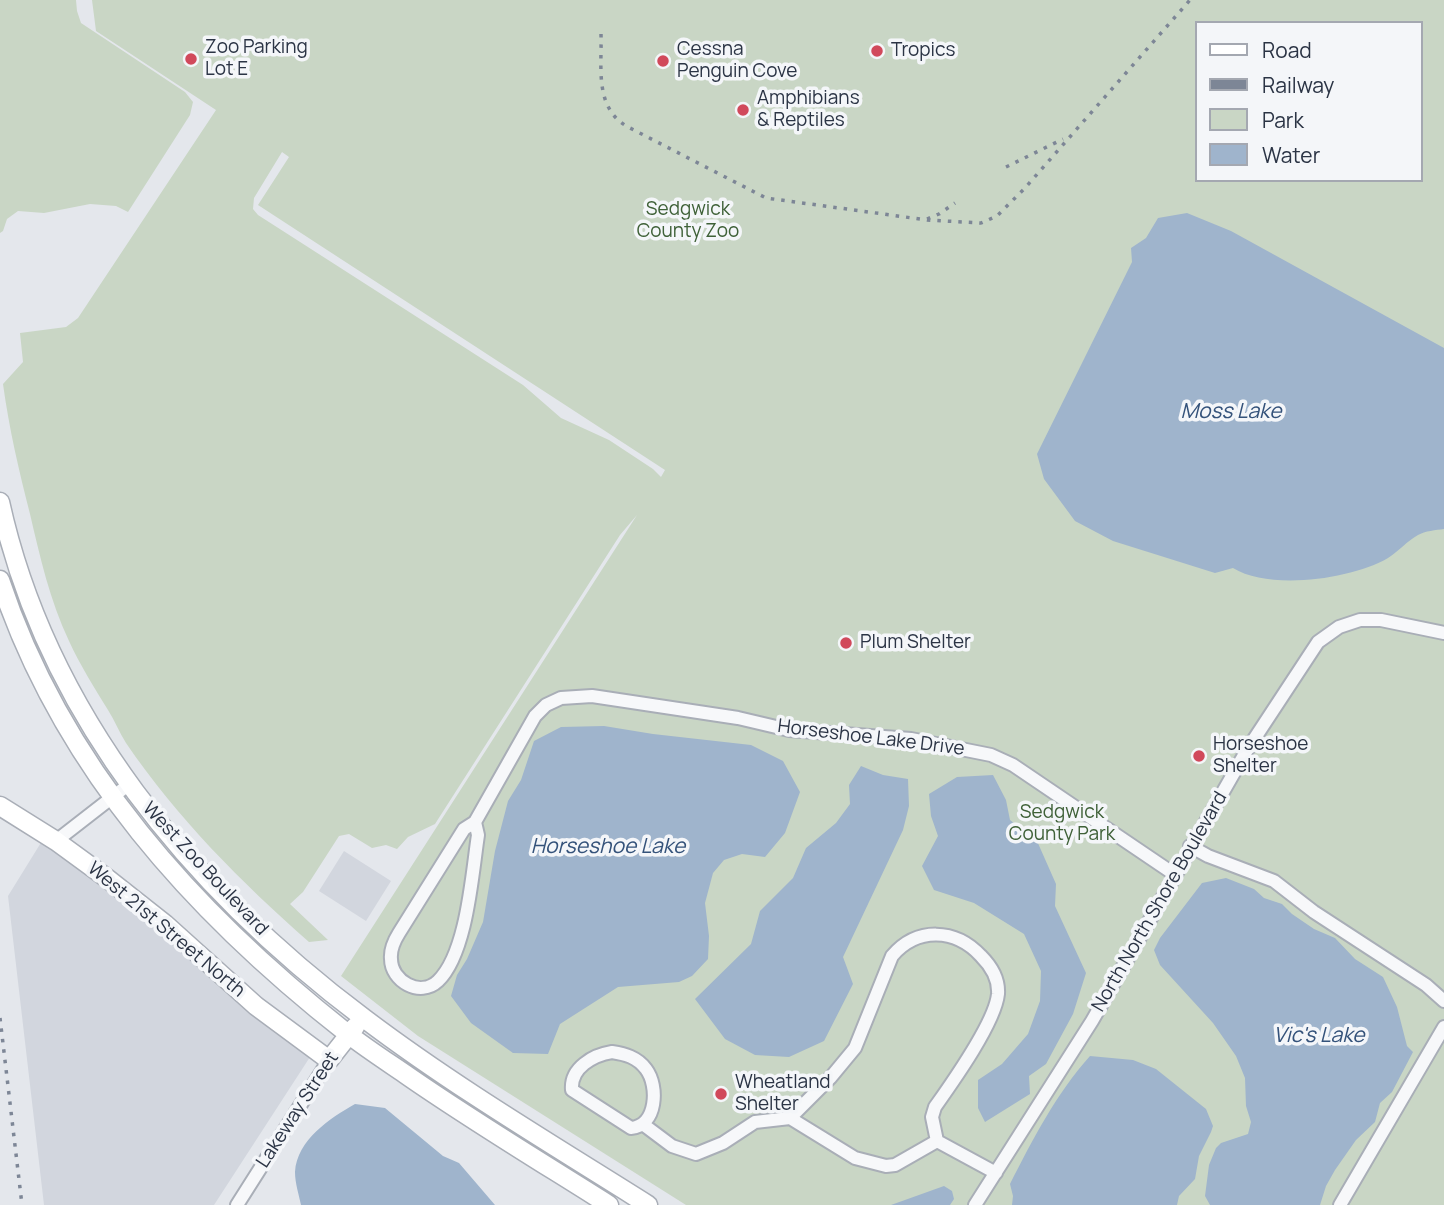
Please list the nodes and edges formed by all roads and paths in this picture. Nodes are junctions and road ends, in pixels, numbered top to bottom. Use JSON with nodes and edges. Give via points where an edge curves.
{"nodes":[{"id":1,"x":0,"y":502,"type":"edge"},
{"id":2,"x":0,"y":580,"type":"edge"},
{"id":3,"x":1444,"y":633,"type":"edge"},
{"id":4,"x":128,"y":785,"type":"junction"},
{"id":5,"x":111,"y":798,"type":"junction"},
{"id":6,"x":0,"y":806,"type":"edge"},
{"id":7,"x":475,"y":822,"type":"junction"},
{"id":8,"x":56,"y":841,"type":"junction"},
{"id":9,"x":1190,"y":846,"type":"junction"},
{"id":10,"x":1174,"y":874,"type":"junction"},
{"id":11,"x":1444,"y":1001,"type":"edge"},
{"id":12,"x":363,"y":1018,"type":"junction"},
{"id":13,"x":1444,"y":1027,"type":"edge"},
{"id":14,"x":349,"y":1035,"type":"junction"},
{"id":15,"x":329,"y":1060,"type":"junction"},
{"id":16,"x":790,"y":1118,"type":"junction"},
{"id":17,"x":644,"y":1125,"type":"junction"},
{"id":18,"x":937,"y":1141,"type":"junction"},
{"id":19,"x":996,"y":1173,"type":"junction"},
{"id":20,"x":237,"y":1205,"type":"edge"},
{"id":21,"x":609,"y":1205,"type":"edge"},
{"id":22,"x":648,"y":1205,"type":"edge"},
{"id":23,"x":975,"y":1205,"type":"edge"},
{"id":24,"x":1340,"y":1205,"type":"edge"}],
"edges":[{"from":1,"to":4,"type":"main road","name":"West Zoo Boulevard","via":[[45,640],[68,688]]},
{"from":2,"to":5,"type":"main road","name":"West Zoo Boulevard","via":[[32,664]]},
{"from":3,"to":9,"type":"street","name":"North North Shore Boulevard","via":[[1370,620],[1349,623],[1326,635],[1247,750]]},
{"from":4,"to":5,"type":"street"},
{"from":4,"to":12,"type":"main road","name":"West Zoo Boulevard","via":[[231,902]]},
{"from":5,"to":8,"type":"street"},
{"from":5,"to":14,"type":"main road","name":"West Zoo Boulevard","via":[[211,912]]},
{"from":6,"to":8,"type":"main road","name":"West 21st Street North"},
{"from":7,"to":7,"type":"street","name":"Horseshoe Lake Drive","via":[[464,829],[394,942],[391,966],[405,984],[430,986],[443,974],[455,951],[466,918],[478,835]]},
{"from":7,"to":10,"type":"street","name":"Horseshoe Lake Drive","via":[[535,716],[561,698],[592,696],[789,730],[911,739],[991,755],[1013,765]]},
{"from":8,"to":15,"type":"main road","name":"West 21st Street North","via":[[165,924],[256,1006]]},
{"from":9,"to":10,"type":"street","name":"North North Shore Boulevard"},
{"from":9,"to":11,"type":"street","via":[[1274,881]]},
{"from":10,"to":19,"type":"street","name":"North North Shore Boulevard","via":[[1092,1021]]},
{"from":12,"to":14,"type":"main road","name":"Lakeway Street"},
{"from":12,"to":22,"type":"main road"},
{"from":13,"to":24,"type":"street"},
{"from":14,"to":15,"type":"main road","name":"Lakeway Street"},
{"from":14,"to":21,"type":"main road"},
{"from":15,"to":20,"type":"street","name":"Lakeway Street"},
{"from":16,"to":17,"type":"street","via":[[755,1122],[696,1154],[672,1146]]},
{"from":16,"to":18,"type":"street","via":[[855,1158],[886,1166]]},
{"from":16,"to":18,"type":"street","via":[[855,1048],[900,947],[940,933],[954,936],[989,965],[998,996],[976,1044],[935,1107],[932,1117]]},
{"from":17,"to":17,"type":"street","via":[[653,1089],[640,1062],[611,1052],[592,1056],[583,1064],[572,1090],[631,1128]]},
{"from":18,"to":19,"type":"street"},
{"from":19,"to":23,"type":"street","name":"North North Shore Boulevard"}]}
